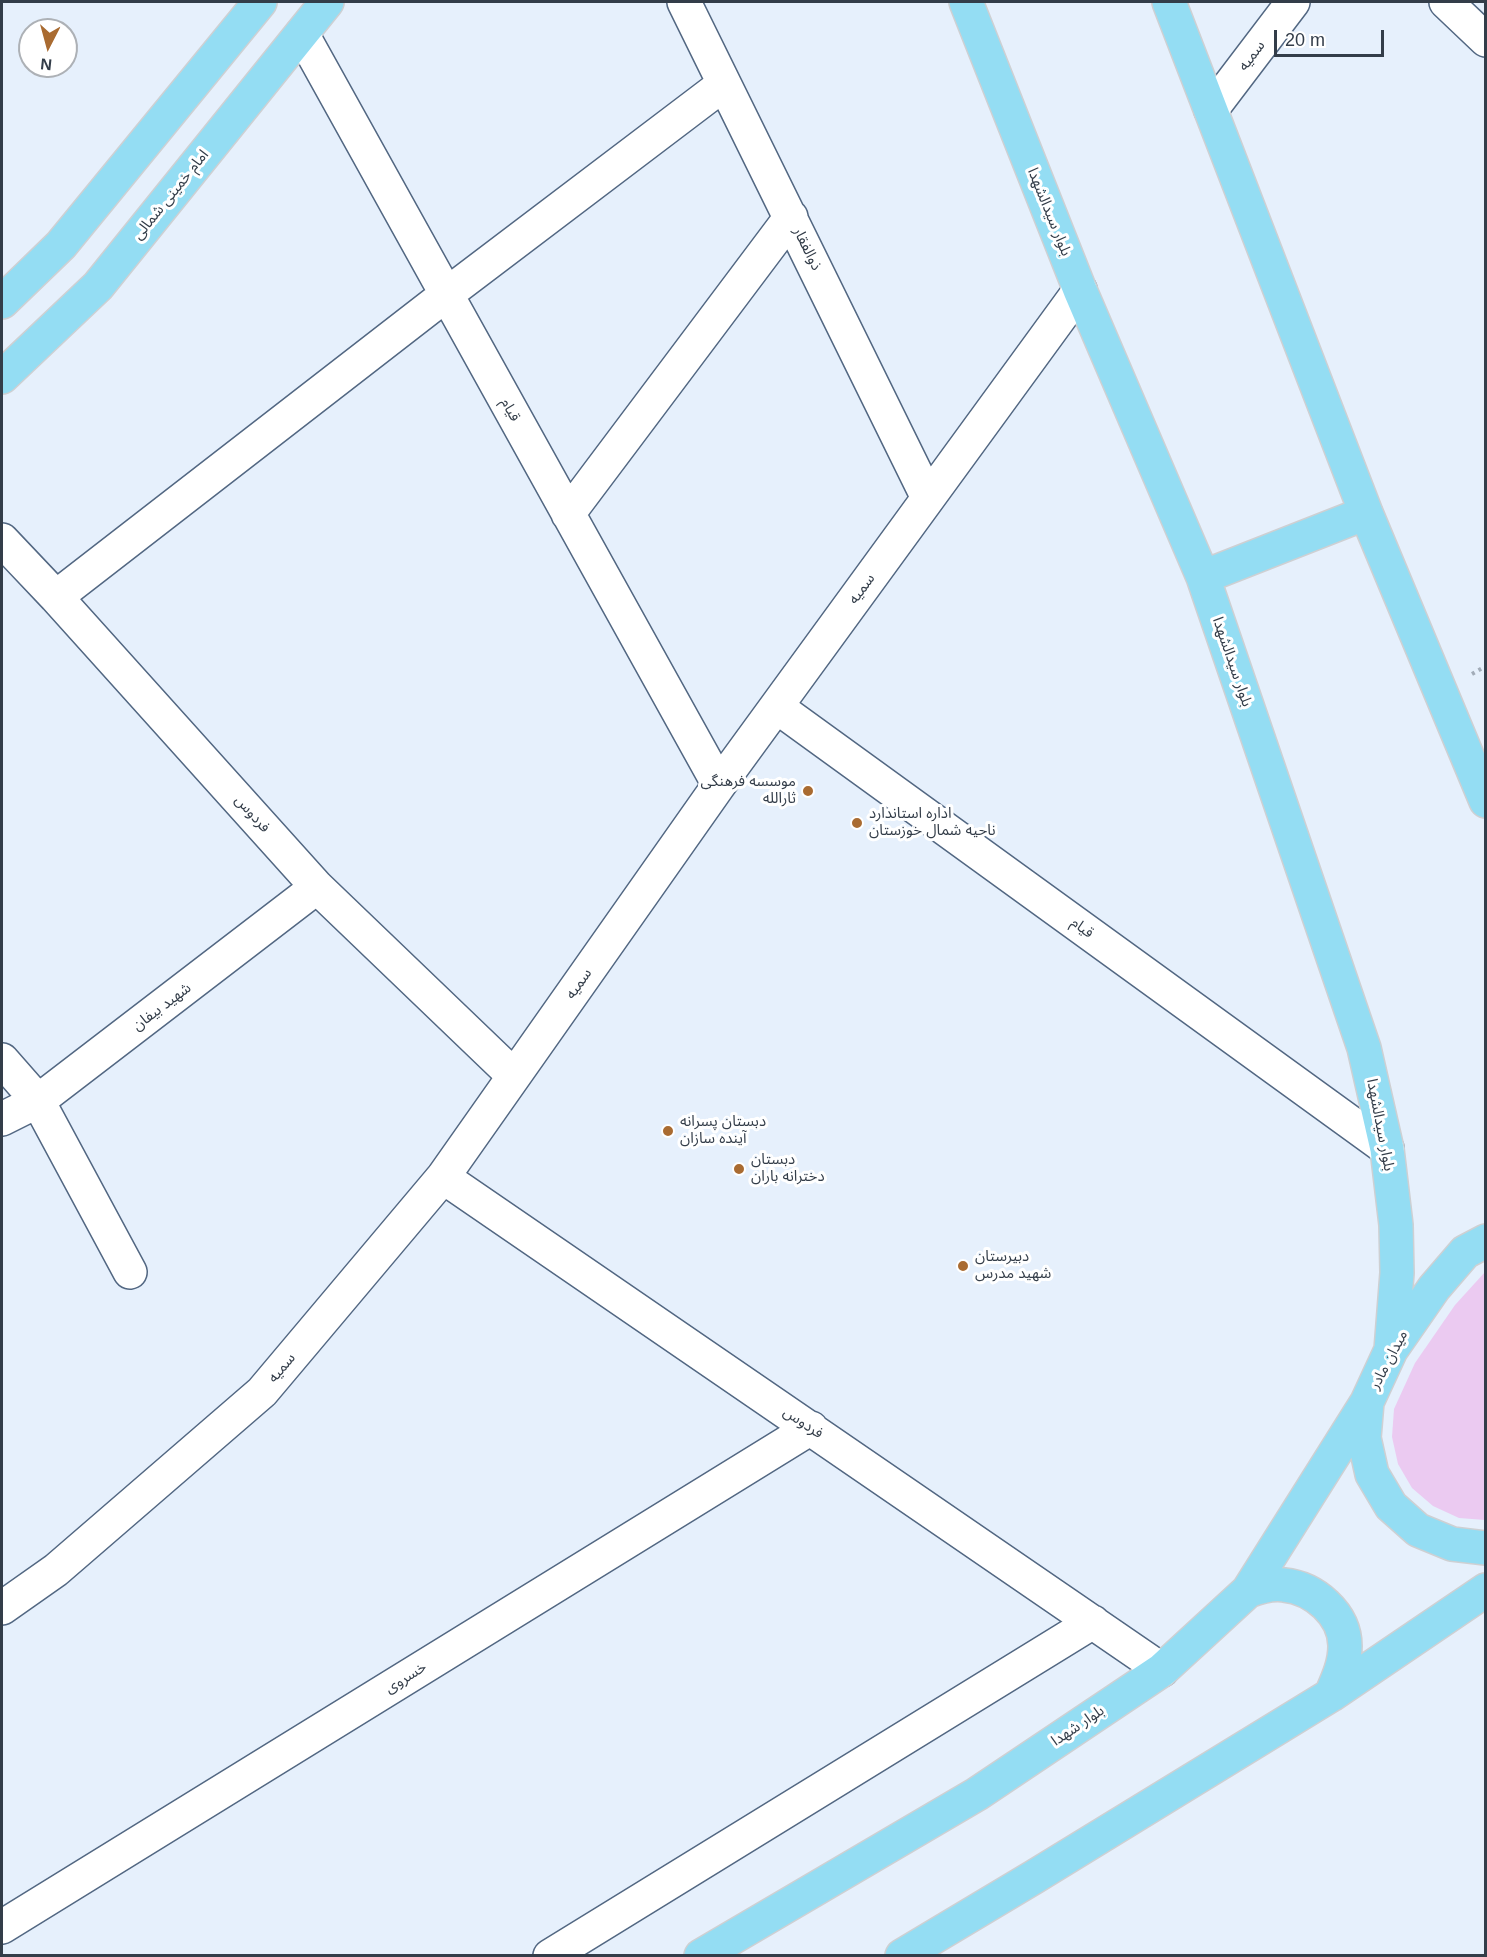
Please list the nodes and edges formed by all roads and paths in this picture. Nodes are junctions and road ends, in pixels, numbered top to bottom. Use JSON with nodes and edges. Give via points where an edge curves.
{"nodes":[{"id":1,"x":260,"y":2,"type":"edge"},
{"id":2,"x":327,"y":2,"type":"edge"},
{"id":3,"x":684,"y":2,"type":"edge"},
{"id":4,"x":966,"y":2,"type":"edge"},
{"id":5,"x":1169,"y":2,"type":"edge"},
{"id":6,"x":1293,"y":2,"type":"edge"},
{"id":7,"x":1446,"y":2,"type":"edge"},
{"id":8,"x":302,"y":34,"type":"junction"},
{"id":9,"x":1485,"y":40,"type":"edge"},
{"id":10,"x":724,"y":84,"type":"junction"},
{"id":11,"x":1211,"y":111,"type":"junction"},
{"id":12,"x":791,"y":217,"type":"junction"},
{"id":13,"x":1080,"y":290,"type":"junction"},
{"id":14,"x":447,"y":294,"type":"junction"},
{"id":15,"x":2,"y":302,"type":"edge"},
{"id":16,"x":2,"y":377,"type":"edge"},
{"id":17,"x":928,"y":498,"type":"junction"},
{"id":18,"x":1366,"y":513,"type":"junction"},
{"id":19,"x":568,"y":514,"type":"junction"},
{"id":20,"x":2,"y":540,"type":"edge"},
{"id":21,"x":1203,"y":577,"type":"junction"},
{"id":22,"x":56,"y":597,"type":"junction"},
{"id":23,"x":777,"y":707,"type":"junction"},
{"id":24,"x":719,"y":785,"type":"junction"},
{"id":25,"x":1485,"y":801,"type":"edge"},
{"id":26,"x":317,"y":887,"type":"junction"},
{"id":27,"x":2,"y":1060,"type":"edge"},
{"id":28,"x":514,"y":1076,"type":"junction"},
{"id":29,"x":38,"y":1101,"type":"junction"},
{"id":30,"x":2,"y":1119,"type":"edge"},
{"id":31,"x":1387,"y":1149,"type":"junction"},
{"id":32,"x":443,"y":1177,"type":"junction"},
{"id":33,"x":1485,"y":1241,"type":"edge"},
{"id":34,"x":130,"y":1272,"type":"dead end"},
{"id":35,"x":1391,"y":1350,"type":"junction"},
{"id":36,"x":1367,"y":1402,"type":"junction"},
{"id":37,"x":811,"y":1428,"type":"junction"},
{"id":38,"x":1485,"y":1548,"type":"edge"},
{"id":39,"x":1485,"y":1590,"type":"edge"},
{"id":40,"x":1248,"y":1591,"type":"junction"},
{"id":41,"x":2,"y":1608,"type":"edge"},
{"id":42,"x":1093,"y":1623,"type":"junction"},
{"id":43,"x":1162,"y":1670,"type":"junction"},
{"id":44,"x":1331,"y":1695,"type":"junction"},
{"id":45,"x":2,"y":1927,"type":"edge"},
{"id":46,"x":550,"y":1956,"type":"edge"},
{"id":47,"x":701,"y":1956,"type":"edge"},
{"id":48,"x":902,"y":1956,"type":"edge"}],
"edges":[{"from":1,"to":15,"type":"main road","via":[[61,245]]},
{"from":2,"to":8,"type":"main road","name":"امام خمینی شمالی"},
{"from":3,"to":10,"type":"street","name":"ذوالفقار"},
{"from":4,"to":13,"type":"main road","name":"بلوار سیدالشهدا"},
{"from":5,"to":11,"type":"main road"},
{"from":6,"to":11,"type":"street","name":"سمیه"},
{"from":7,"to":9,"type":"street"},
{"from":8,"to":14,"type":"street","name":"قیام"},
{"from":8,"to":16,"type":"main road","name":"امام خمینی شمالی","via":[[98,286]]},
{"from":10,"to":12,"type":"street","name":"ذوالفقار"},
{"from":10,"to":14,"type":"street"},
{"from":11,"to":18,"type":"main road"},
{"from":12,"to":17,"type":"street","name":"ذوالفقار"},
{"from":12,"to":19,"type":"street"},
{"from":13,"to":17,"type":"street","name":"سمیه"},
{"from":13,"to":21,"type":"main road","name":"بلوار سیدالشهدا"},
{"from":14,"to":19,"type":"street","name":"قیام"},
{"from":14,"to":22,"type":"street"},
{"from":17,"to":23,"type":"street","name":"سمیه"},
{"from":18,"to":21,"type":"main road"},
{"from":18,"to":25,"type":"main road"},
{"from":19,"to":24,"type":"street","name":"قیام"},
{"from":20,"to":22,"type":"street","name":"فردوس"},
{"from":21,"to":31,"type":"main road","name":"بلوار سیدالشهدا","via":[[1364,1048]]},
{"from":22,"to":26,"type":"street","name":"فردوس"},
{"from":23,"to":24,"type":"street","name":"سمیه"},
{"from":23,"to":31,"type":"street","name":"قیام"},
{"from":24,"to":28,"type":"street","name":"سمیه"},
{"from":26,"to":28,"type":"street","name":"فردوس"},
{"from":26,"to":29,"type":"street","name":"شهید بیفان"},
{"from":27,"to":29,"type":"street"},
{"from":28,"to":32,"type":"street","name":"سمیه"},
{"from":29,"to":30,"type":"street","name":"شهید بیفان"},
{"from":29,"to":34,"type":"street"},
{"from":31,"to":35,"type":"main road","name":"بلوار سیدالشهدا","via":[[1397,1273]]},
{"from":32,"to":37,"type":"street","name":"فردوس"},
{"from":32,"to":41,"type":"street","name":"سمیه","via":[[262,1392],[56,1570]]},
{"from":33,"to":35,"type":"main road","name":"میدان مادر","via":[[1465,1252],[1434,1288]]},
{"from":35,"to":36,"type":"main road","name":"میدان مادر"},
{"from":36,"to":38,"type":"main road","name":"میدان مادر","via":[[1364,1438],[1372,1474],[1390,1506],[1418,1530],[1452,1544]]},
{"from":36,"to":40,"type":"main road","name":"بلوار شهدا"},
{"from":37,"to":42,"type":"street","name":"فردوس"},
{"from":37,"to":45,"type":"street","name":"خسروی"},
{"from":39,"to":44,"type":"main road"},
{"from":40,"to":43,"type":"main road","name":"بلوار شهدا"},
{"from":40,"to":44,"type":"main road","via":[[1283,1585],[1302,1589],[1332,1610],[1346,1644],[1343,1668]]},
{"from":42,"to":43,"type":"street","name":"فردوس"},
{"from":42,"to":46,"type":"street"},
{"from":43,"to":47,"type":"main road","name":"بلوار شهدا","via":[[977,1794]]},
{"from":44,"to":48,"type":"main road"}]}
